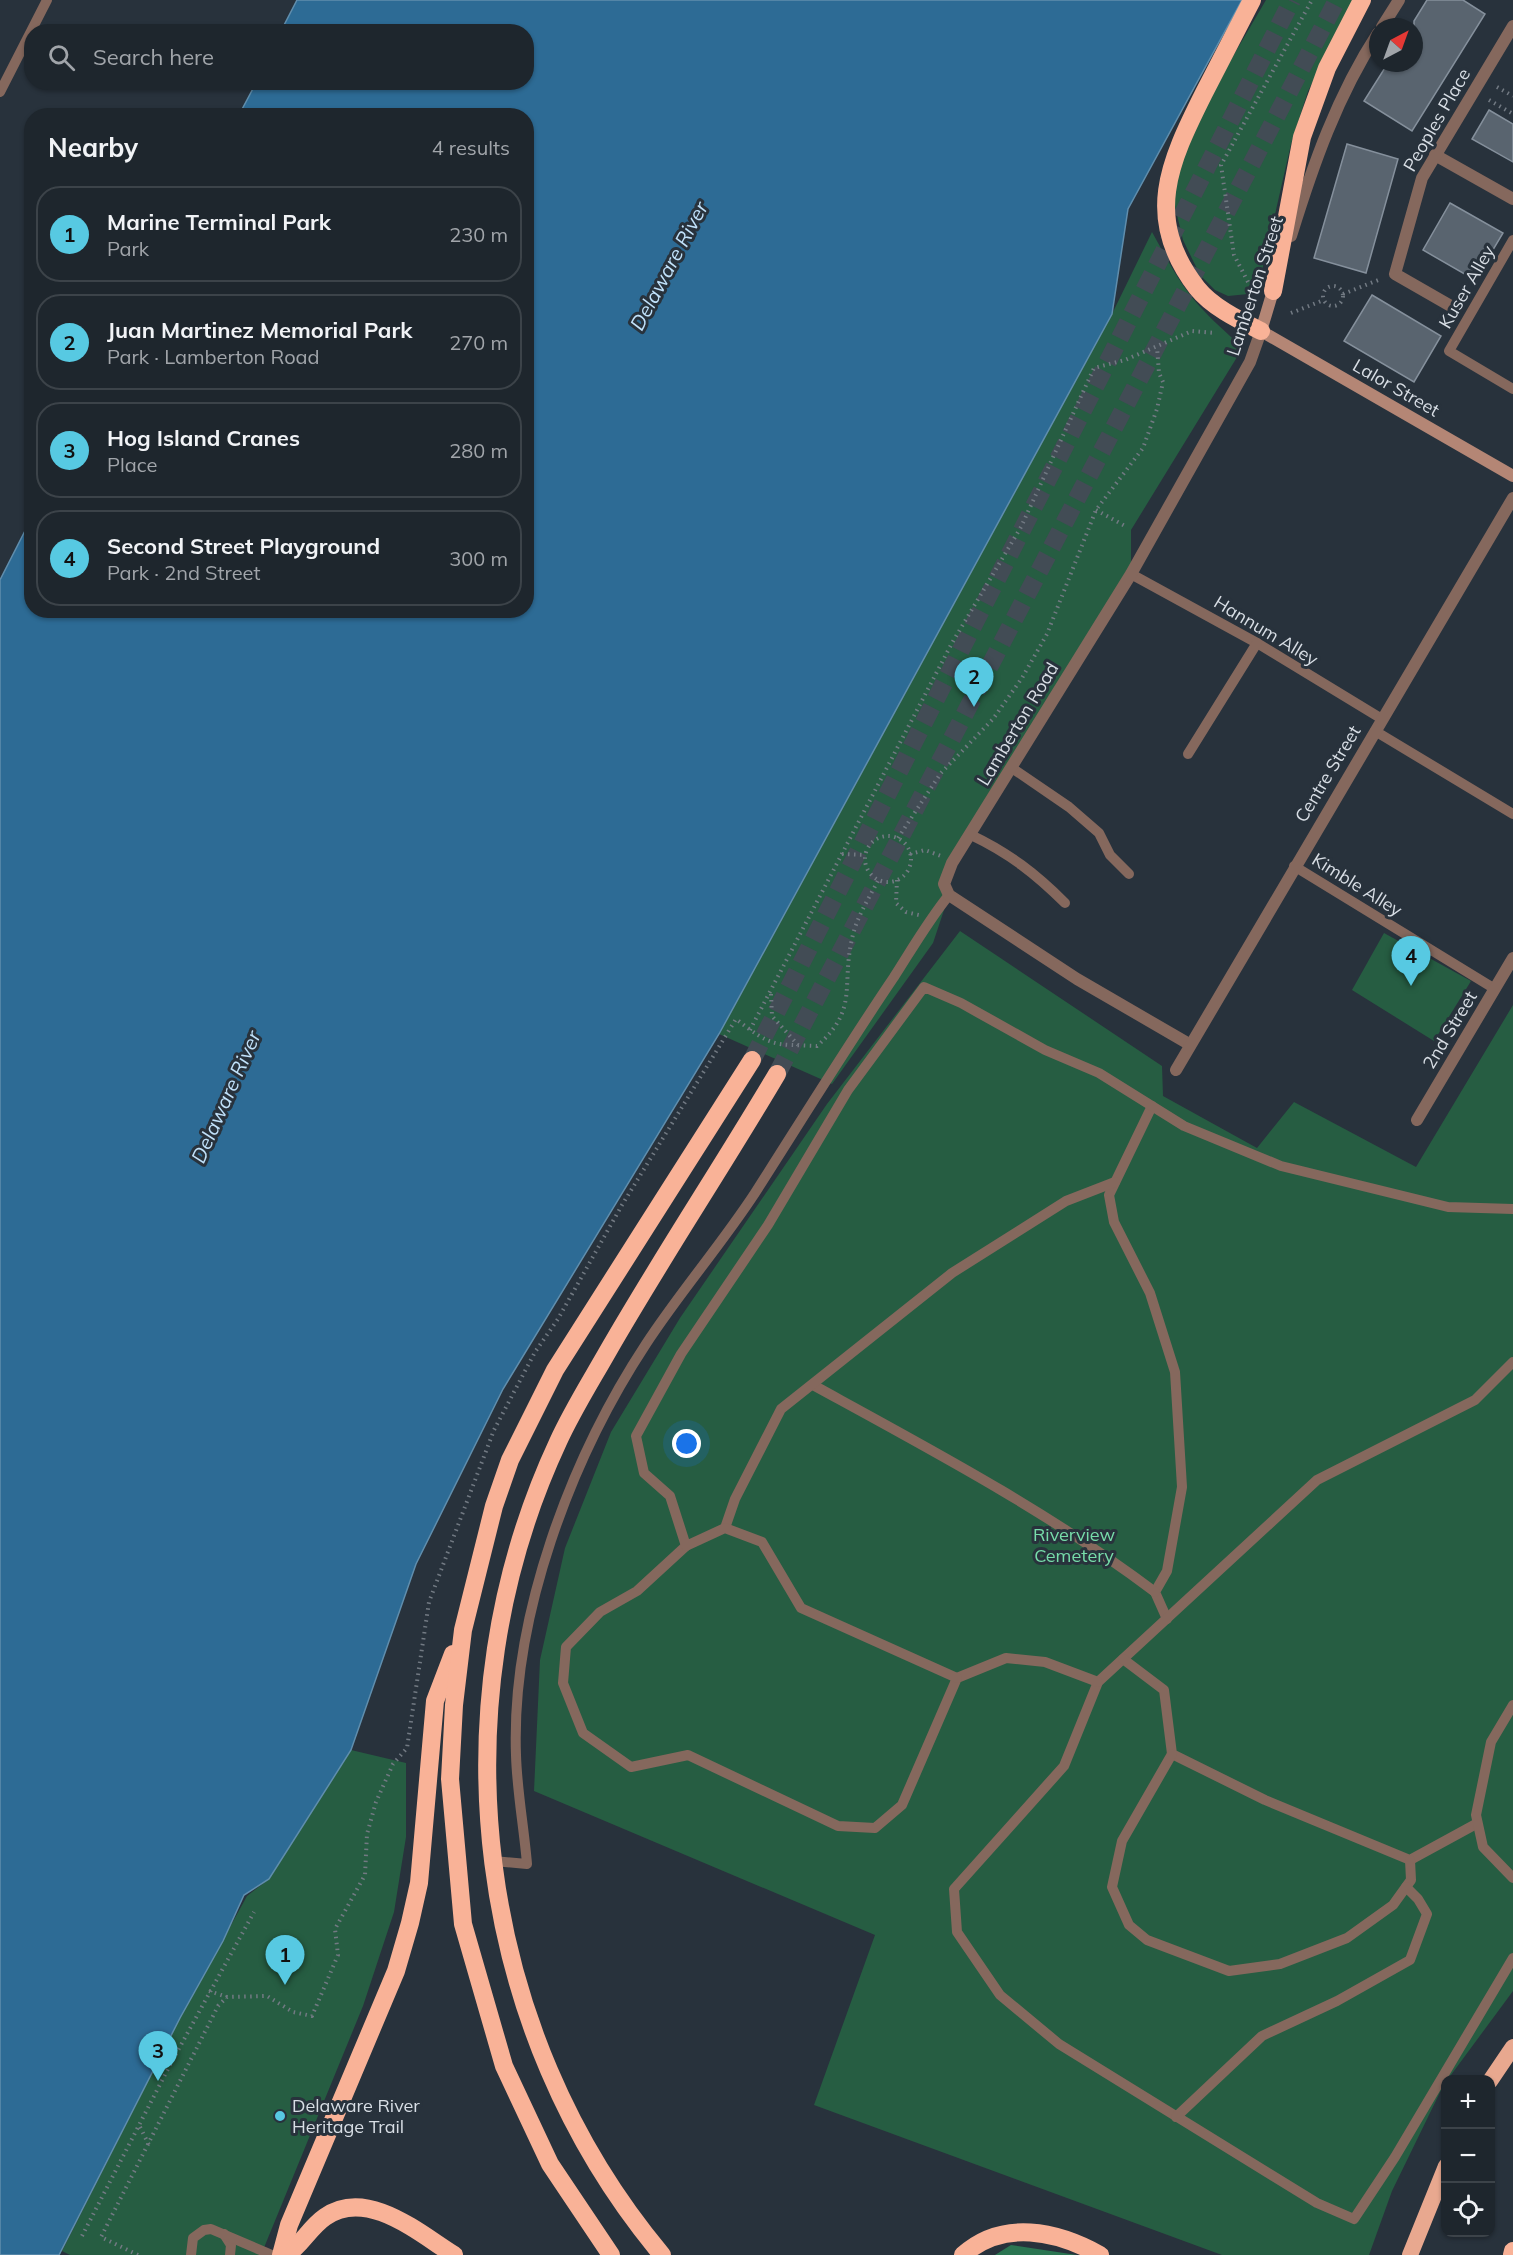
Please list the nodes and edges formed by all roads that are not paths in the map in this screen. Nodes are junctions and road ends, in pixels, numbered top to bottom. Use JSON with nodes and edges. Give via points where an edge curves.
{"nodes":[{"id":1,"x":47,"y":0,"type":"edge"},
{"id":2,"x":1252,"y":0,"type":"edge"},
{"id":3,"x":1362,"y":0,"type":"edge"},
{"id":4,"x":1398,"y":0,"type":"edge"},
{"id":5,"x":1387,"y":18,"type":"edge"},
{"id":6,"x":35,"y":24,"type":"edge"},
{"id":7,"x":1513,"y":26,"type":"edge"},
{"id":8,"x":24,"y":45,"type":"edge"},
{"id":9,"x":1369,"y":47,"type":"edge"},
{"id":10,"x":0,"y":92,"type":"edge"},
{"id":11,"x":1435,"y":155,"type":"junction"},
{"id":12,"x":1513,"y":199,"type":"edge"},
{"id":13,"x":1513,"y":240,"type":"edge"},
{"id":14,"x":1273,"y":291,"type":"junction"},
{"id":15,"x":1456,"y":309,"type":"dead end"},
{"id":16,"x":1261,"y":331,"type":"junction"},
{"id":17,"x":1513,"y":389,"type":"edge"},
{"id":18,"x":1513,"y":476,"type":"edge"},
{"id":19,"x":1513,"y":498,"type":"edge"},
{"id":20,"x":1131,"y":574,"type":"junction"},
{"id":21,"x":1257,"y":643,"type":"junction"},
{"id":22,"x":1382,"y":719,"type":"junction"},
{"id":23,"x":1375,"y":731,"type":"junction"},
{"id":24,"x":1188,"y":754,"type":"dead end"},
{"id":25,"x":1012,"y":768,"type":"junction"},
{"id":26,"x":1513,"y":814,"type":"edge"},
{"id":27,"x":971,"y":835,"type":"junction"},
{"id":28,"x":1294,"y":866,"type":"junction"},
{"id":29,"x":1128,"y":874,"type":"dead end"},
{"id":30,"x":946,"y":899,"type":"junction"},
{"id":31,"x":1065,"y":903,"type":"dead end"},
{"id":32,"x":1513,"y":958,"type":"edge"},
{"id":33,"x":1495,"y":989,"type":"junction"},
{"id":34,"x":1189,"y":1044,"type":"junction"},
{"id":35,"x":752,"y":1060,"type":"tunnel mouth"},
{"id":36,"x":1176,"y":1070,"type":"dead end"},
{"id":37,"x":777,"y":1074,"type":"tunnel mouth"},
{"id":38,"x":1152,"y":1106,"type":"junction"},
{"id":39,"x":1418,"y":1120,"type":"dead end"},
{"id":40,"x":1115,"y":1182,"type":"junction"},
{"id":41,"x":1513,"y":1209,"type":"edge"},
{"id":42,"x":1513,"y":1362,"type":"edge"},
{"id":43,"x":813,"y":1385,"type":"junction"},
{"id":44,"x":724,"y":1528,"type":"junction"},
{"id":45,"x":686,"y":1546,"type":"junction"},
{"id":46,"x":1155,"y":1592,"type":"junction"},
{"id":47,"x":1167,"y":1619,"type":"junction"},
{"id":48,"x":463,"y":1630,"type":"junction"},
{"id":49,"x":1123,"y":1659,"type":"junction"},
{"id":50,"x":957,"y":1678,"type":"junction"},
{"id":51,"x":1098,"y":1682,"type":"junction"},
{"id":52,"x":1513,"y":1705,"type":"edge"},
{"id":53,"x":1172,"y":1754,"type":"junction"},
{"id":54,"x":1476,"y":1824,"type":"junction"},
{"id":55,"x":1410,"y":1860,"type":"junction"},
{"id":56,"x":493,"y":1861,"type":"junction"},
{"id":57,"x":1513,"y":1878,"type":"edge"},
{"id":58,"x":1407,"y":1887,"type":"junction"},
{"id":59,"x":1513,"y":1958,"type":"edge"},
{"id":60,"x":1513,"y":2047,"type":"edge"},
{"id":61,"x":1495,"y":2075,"type":"edge"},
{"id":62,"x":1176,"y":2117,"type":"junction"},
{"id":63,"x":1441,"y":2178,"type":"edge"},
{"id":64,"x":224,"y":2234,"type":"junction"},
{"id":65,"x":191,"y":2255,"type":"edge"},
{"id":66,"x":230,"y":2255,"type":"edge"},
{"id":67,"x":272,"y":2255,"type":"edge"},
{"id":68,"x":283,"y":2255,"type":"edge"},
{"id":69,"x":454,"y":2255,"type":"edge"},
{"id":70,"x":611,"y":2255,"type":"edge"},
{"id":71,"x":662,"y":2255,"type":"edge"},
{"id":72,"x":963,"y":2255,"type":"edge"},
{"id":73,"x":1100,"y":2255,"type":"edge"},
{"id":74,"x":1410,"y":2255,"type":"edge"}],
"edges":[{"from":1,"to":6,"type":"lane"},
{"from":2,"to":16,"type":"highway","via":[[1178,144],[1166,187],[1172,247],[1197,289],[1228,314]]},
{"from":3,"to":14,"type":"highway","via":[[1327,68],[1302,137]]},
{"from":4,"to":5,"type":"street"},
{"from":7,"to":11,"type":"street","name":"Peoples Place"},
{"from":8,"to":10,"type":"lane"},
{"from":9,"to":14,"type":"street","name":"Lamberton Street","via":[[1317,154]]},
{"from":11,"to":12,"type":"street"},
{"from":11,"to":15,"type":"street","name":"Peoples Place","via":[[1422,178],[1395,274]]},
{"from":13,"to":17,"type":"lane","name":"Kuser Alley","via":[[1449,351]]},
{"from":14,"to":16,"type":"main road","name":"Lamberton Street"},
{"from":16,"to":18,"type":"main road","name":"Lalor Street"},
{"from":16,"to":20,"type":"street","name":"Lamberton Street","via":[[1250,362]]},
{"from":19,"to":22,"type":"street","name":"Centre Street"},
{"from":20,"to":21,"type":"lane","name":"Hannum Alley"},
{"from":20,"to":25,"type":"street","name":"Lamberton Road"},
{"from":21,"to":22,"type":"lane","name":"Hannum Alley"},
{"from":21,"to":24,"type":"lane"},
{"from":22,"to":23,"type":"street","name":"Centre Street"},
{"from":23,"to":26,"type":"lane"},
{"from":23,"to":28,"type":"street","name":"Centre Street"},
{"from":25,"to":27,"type":"street","name":"Lamberton Road"},
{"from":25,"to":29,"type":"lane","via":[[1099,833],[1110,855]]},
{"from":27,"to":30,"type":"street","name":"Lamberton Road","via":[[952,863],[944,884]]},
{"from":27,"to":31,"type":"lane","via":[[1028,867]]},
{"from":28,"to":33,"type":"lane","name":"Kimble Alley"},
{"from":28,"to":34,"type":"street","name":"Centre Street"},
{"from":30,"to":34,"type":"street"},
{"from":30,"to":56,"type":"lane","via":[[736,1221],[648,1341],[609,1402],[591,1440],[542,1571],[524,1658],[516,1755],[527,1864]]},
{"from":32,"to":33,"type":"street","name":"2nd Street"},
{"from":33,"to":39,"type":"street","name":"2nd Street"},
{"from":34,"to":36,"type":"street","name":"Centre Street"},
{"from":35,"to":48,"type":"highway","via":[[555,1370],[527,1423],[494,1506]]},
{"from":37,"to":56,"type":"highway","via":[[573,1411],[525,1526],[499,1629],[489,1706]]},
{"from":38,"to":40,"type":"lane"},
{"from":38,"to":41,"type":"lane","via":[[1184,1126],[1281,1166],[1448,1207]]},
{"from":38,"to":45,"type":"lane","via":[[1099,1073],[1045,1050],[924,987],[848,1090],[768,1225],[681,1354],[636,1436],[644,1473],[669,1496]]},
{"from":40,"to":43,"type":"lane","via":[[1066,1201],[952,1273]]},
{"from":40,"to":46,"type":"lane","via":[[1109,1195],[1114,1222],[1150,1293],[1175,1372],[1182,1487],[1167,1571]]},
{"from":42,"to":47,"type":"lane","via":[[1475,1400],[1317,1480]]},
{"from":43,"to":44,"type":"lane","via":[[781,1409]]},
{"from":43,"to":46,"type":"lane","via":[[926,1446],[1100,1550]]},
{"from":44,"to":45,"type":"lane"},
{"from":44,"to":50,"type":"lane","via":[[762,1542],[801,1608]]},
{"from":45,"to":50,"type":"lane","via":[[637,1592],[600,1612],[566,1647],[563,1683],[583,1733],[631,1767],[688,1755],[838,1826],[875,1828],[902,1805]]},
{"from":46,"to":47,"type":"lane"},
{"from":47,"to":49,"type":"lane"},
{"from":48,"to":68,"type":"highway","via":[[435,1701],[420,1873],[410,1923],[396,1971],[289,2225]]},
{"from":48,"to":70,"type":"highway","via":[[450,1779],[463,1924],[504,2066],[550,2164]]},
{"from":49,"to":51,"type":"lane"},
{"from":49,"to":53,"type":"lane","via":[[1164,1690]]},
{"from":50,"to":51,"type":"lane","via":[[1006,1658],[1045,1662]]},
{"from":51,"to":62,"type":"lane","via":[[1064,1766],[954,1889],[957,1932],[1000,1995],[1059,2044]]},
{"from":52,"to":54,"type":"lane","via":[[1491,1742]]},
{"from":53,"to":55,"type":"lane","via":[[1265,1800]]},
{"from":53,"to":58,"type":"lane","via":[[1122,1841],[1112,1887],[1129,1925],[1147,1940],[1229,1971],[1280,1964],[1347,1938],[1393,1905]]},
{"from":54,"to":55,"type":"lane"},
{"from":54,"to":57,"type":"lane","via":[[1483,1847]]},
{"from":55,"to":58,"type":"lane","via":[[1411,1880]]},
{"from":56,"to":71,"type":"highway","via":[[509,1955],[532,2034],[611,2188]]},
{"from":58,"to":62,"type":"lane","via":[[1427,1914],[1410,1960],[1337,2001],[1262,2036]]},
{"from":59,"to":62,"type":"lane","via":[[1395,2157],[1354,2218],[1317,2203]]},
{"from":60,"to":61,"type":"highway"},
{"from":63,"to":74,"type":"highway"},
{"from":64,"to":65,"type":"lane","via":[[211,2229],[198,2233],[191,2244]]},
{"from":64,"to":66,"type":"lane","via":[[231,2245]]},
{"from":64,"to":67,"type":"lane"},
{"from":68,"to":69,"type":"highway","via":[[298,2247],[312,2227],[327,2215],[359,2207],[395,2218]]},
{"from":72,"to":73,"type":"highway","via":[[1001,2235],[1037,2231]]}]}
